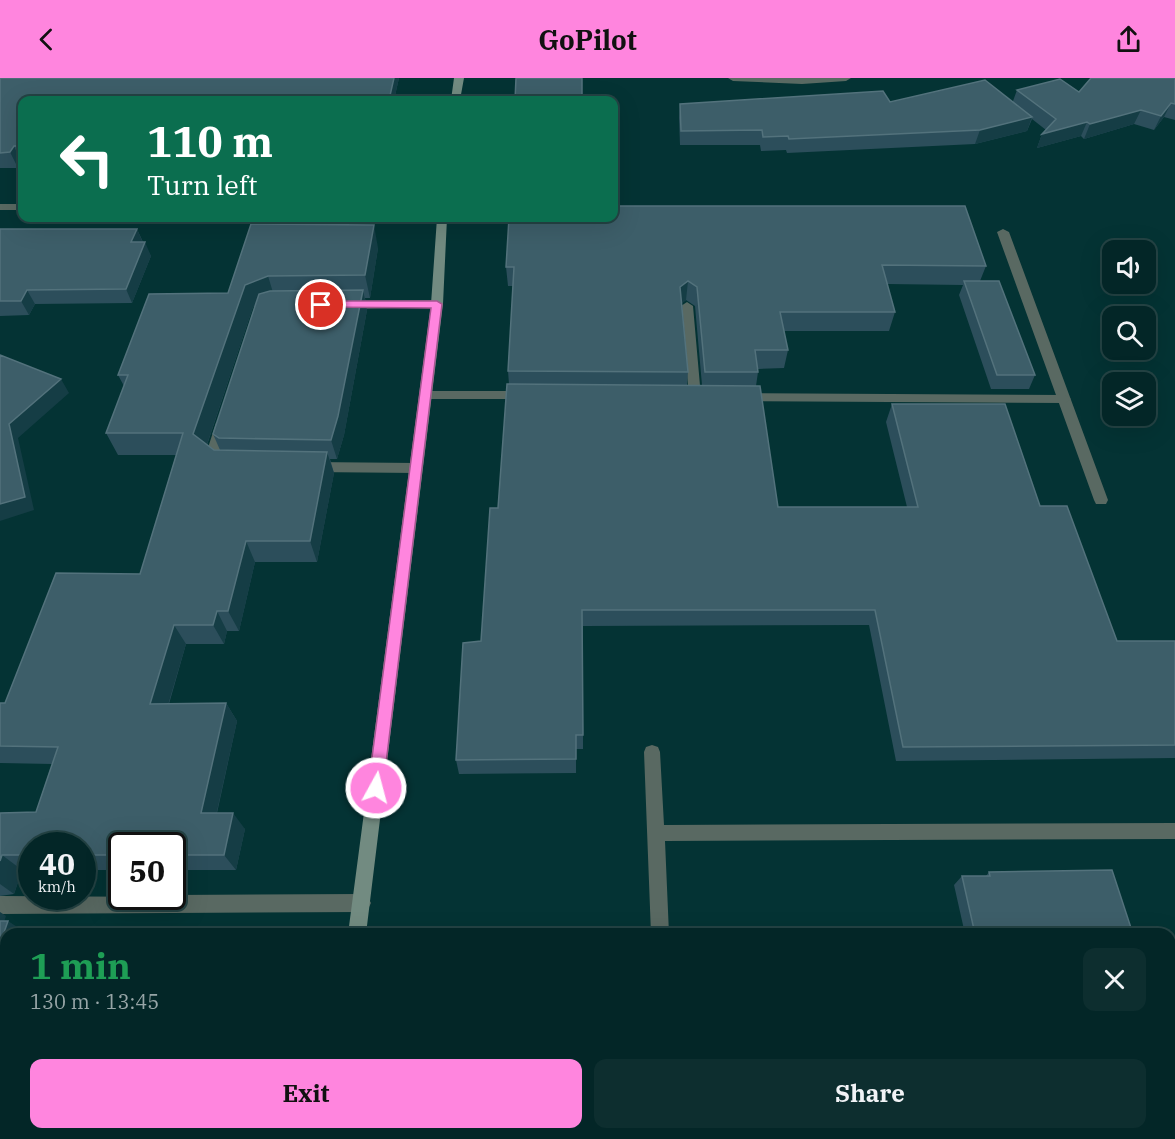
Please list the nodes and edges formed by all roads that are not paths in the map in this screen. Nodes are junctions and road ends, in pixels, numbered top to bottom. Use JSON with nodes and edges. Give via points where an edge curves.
{"nodes":[{"id":1,"x":459,"y":78,"type":"edge"},
{"id":2,"x":733,"y":78,"type":"edge"},
{"id":3,"x":846,"y":78,"type":"edge"},
{"id":4,"x":457,"y":96,"type":"edge"},
{"id":5,"x":0,"y":207,"type":"edge"},
{"id":6,"x":18,"y":207,"type":"edge"},
{"id":7,"x":442,"y":222,"type":"edge"},
{"id":8,"x":1003,"y":232,"type":"dead end"},
{"id":9,"x":437,"y":304,"type":"junction"},
{"id":10,"x":333,"y":305,"type":"edge"},
{"id":11,"x":687,"y":306,"type":"edge"},
{"id":12,"x":425,"y":395,"type":"junction"},
{"id":13,"x":542,"y":396,"type":"edge"},
{"id":14,"x":695,"y":397,"type":"edge"},
{"id":15,"x":730,"y":397,"type":"edge"},
{"id":16,"x":1065,"y":399,"type":"junction"},
{"id":17,"x":227,"y":412,"type":"edge"},
{"id":18,"x":236,"y":465,"type":"edge"},
{"id":19,"x":296,"y":466,"type":"edge"},
{"id":20,"x":416,"y":468,"type":"junction"},
{"id":21,"x":1101,"y":500,"type":"dead end"},
{"id":22,"x":652,"y":752,"type":"dead end"},
{"id":23,"x":1175,"y":831,"type":"edge"},
{"id":24,"x":656,"y":833,"type":"junction"},
{"id":25,"x":362,"y":903,"type":"junction"},
{"id":26,"x":0,"y":905,"type":"edge"},
{"id":27,"x":358,"y":928,"type":"edge"},
{"id":28,"x":660,"y":928,"type":"edge"}],
"edges":[{"from":1,"to":4,"type":"main road"},
{"from":2,"to":3,"type":"street"},
{"from":5,"to":6,"type":"street"},
{"from":7,"to":9,"type":"main road"},
{"from":8,"to":16,"type":"street"},
{"from":9,"to":10,"type":"street"},
{"from":9,"to":12,"type":"main road"},
{"from":11,"to":14,"type":"street"},
{"from":12,"to":13,"type":"street"},
{"from":12,"to":20,"type":"main road"},
{"from":15,"to":16,"type":"street"},
{"from":16,"to":21,"type":"street"},
{"from":17,"to":18,"type":"street","via":[[212,457],[224,465]]},
{"from":19,"to":20,"type":"street"},
{"from":20,"to":25,"type":"main road"},
{"from":22,"to":24,"type":"street"},
{"from":23,"to":24,"type":"street"},
{"from":24,"to":28,"type":"street"},
{"from":25,"to":26,"type":"street"},
{"from":25,"to":27,"type":"main road"}]}
